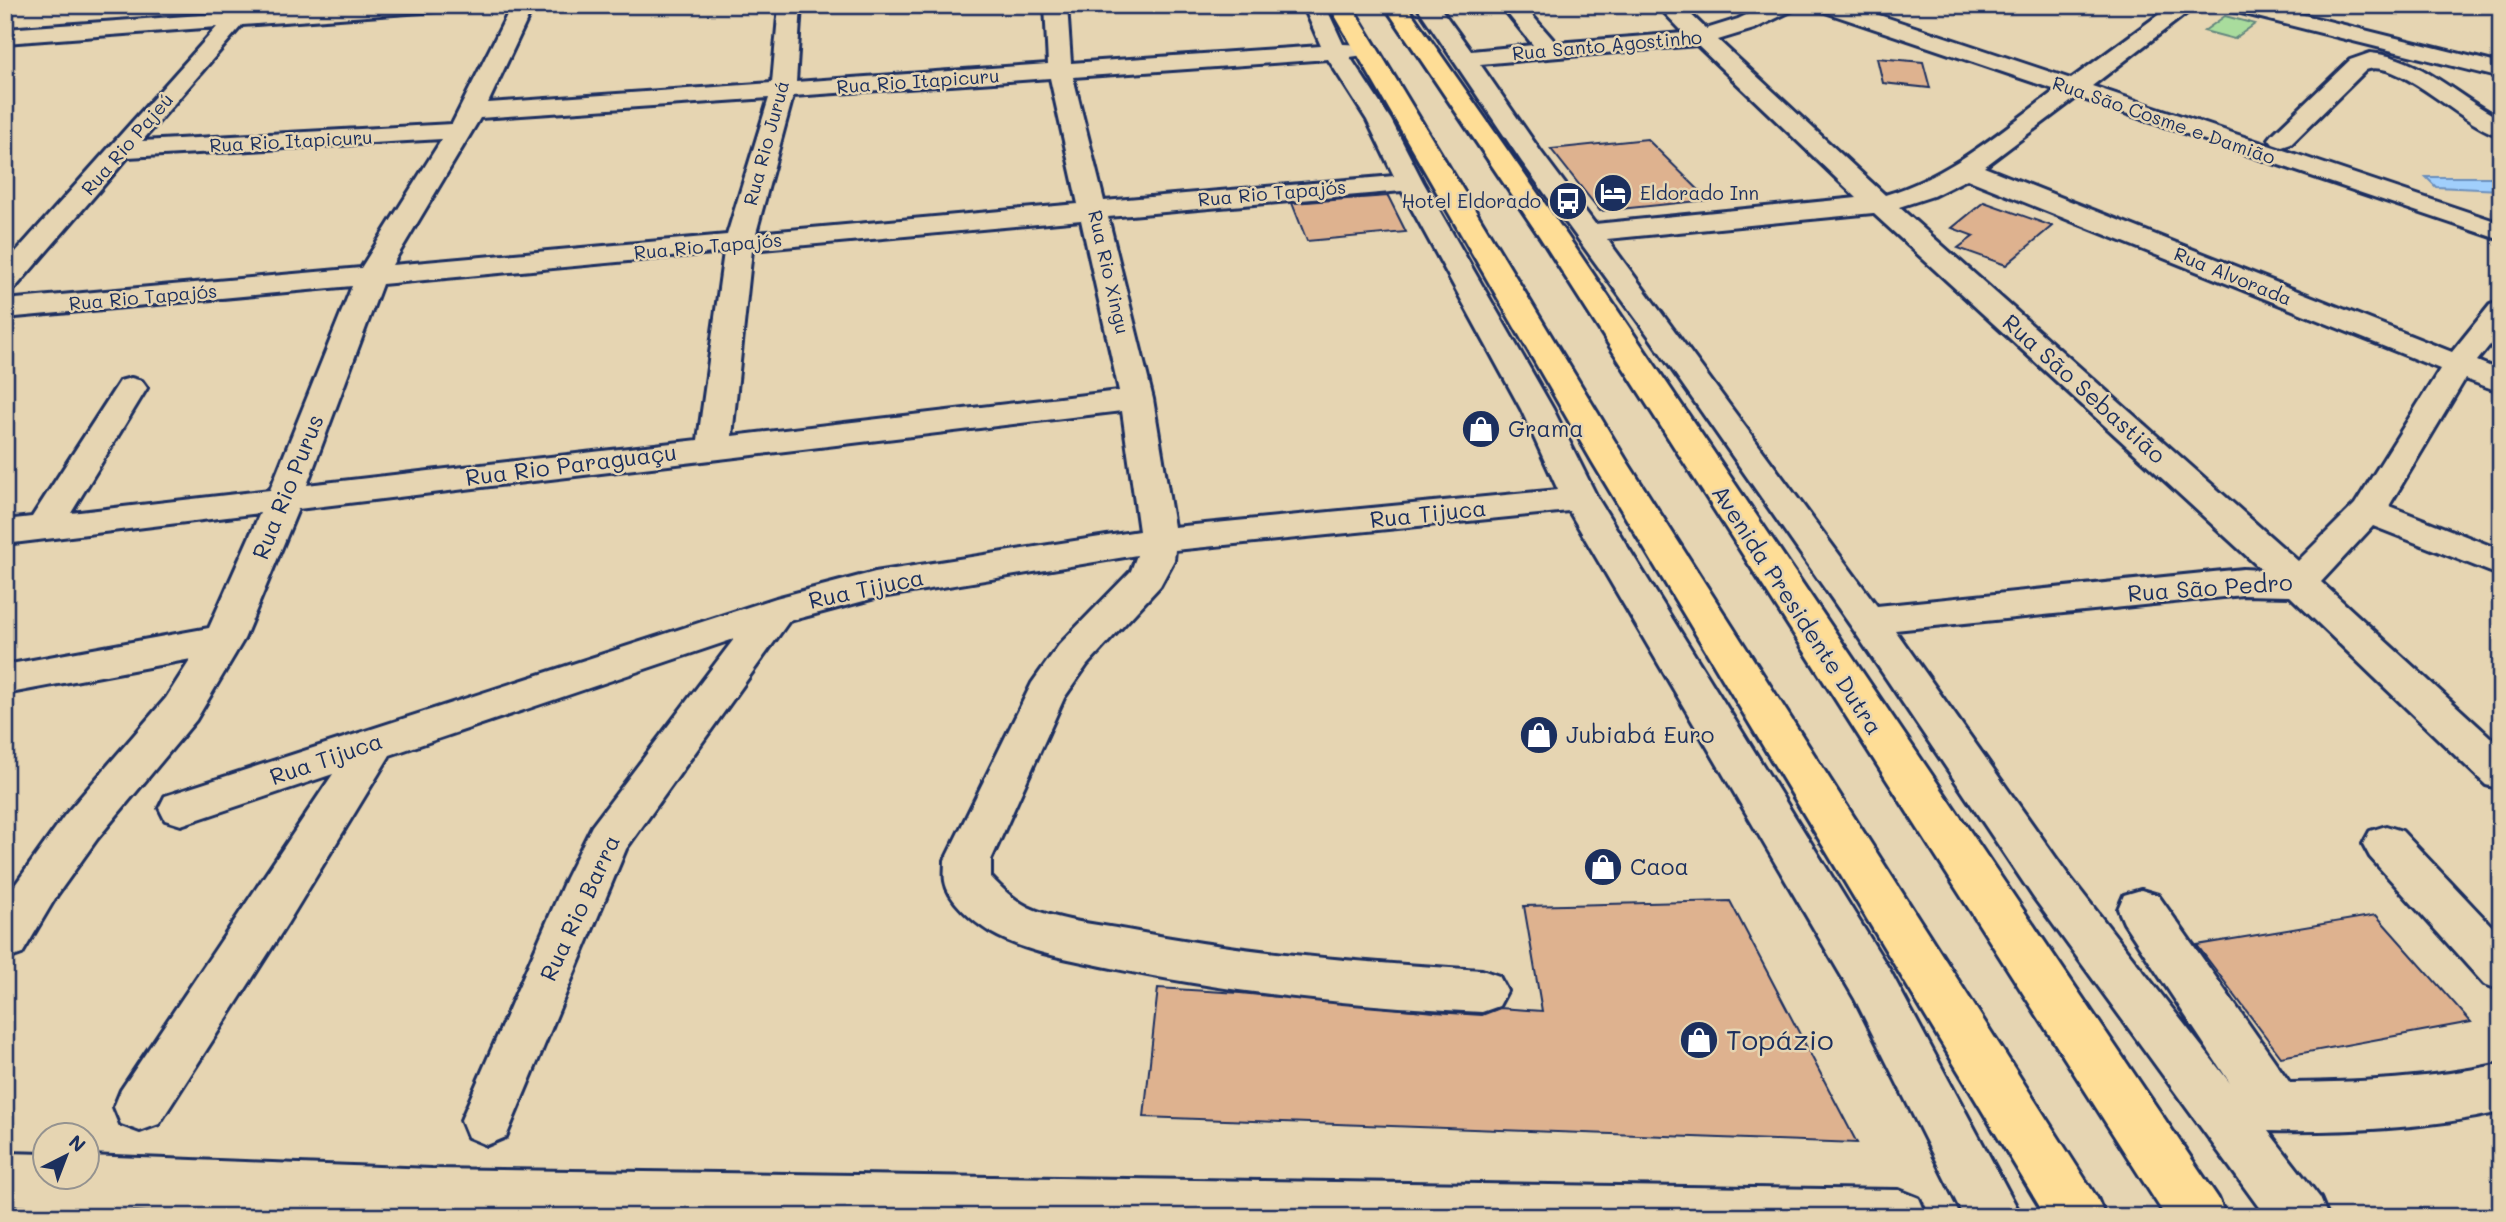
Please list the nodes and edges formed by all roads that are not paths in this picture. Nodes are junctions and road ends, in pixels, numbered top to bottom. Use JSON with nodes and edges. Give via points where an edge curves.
{"nodes":[{"id":1,"x":436,"y":5,"type":"edge"},
{"id":2,"x":523,"y":5,"type":"edge"},
{"id":3,"x":790,"y":5,"type":"edge"},
{"id":4,"x":1056,"y":5,"type":"edge"},
{"id":5,"x":1314,"y":5,"type":"edge"},
{"id":6,"x":1340,"y":5,"type":"edge"},
{"id":7,"x":1395,"y":5,"type":"edge"},
{"id":8,"x":1427,"y":5,"type":"edge"},
{"id":9,"x":1668,"y":5,"type":"edge"},
{"id":10,"x":1785,"y":5,"type":"edge"},
{"id":11,"x":1827,"y":5,"type":"edge"},
{"id":12,"x":2186,"y":5,"type":"edge"},
{"id":13,"x":2237,"y":5,"type":"edge"},
{"id":14,"x":1515,"y":9,"type":"dead end"},
{"id":15,"x":242,"y":13,"type":"edge"},
{"id":16,"x":5,"y":36,"type":"edge"},
{"id":17,"x":1700,"y":38,"type":"junction"},
{"id":18,"x":1350,"y":51,"type":"junction"},
{"id":19,"x":1550,"y":51,"type":"junction"},
{"id":20,"x":1465,"y":58,"type":"junction"},
{"id":21,"x":1060,"y":71,"type":"junction"},
{"id":22,"x":2501,"y":71,"type":"edge"},
{"id":23,"x":2072,"y":89,"type":"junction"},
{"id":24,"x":783,"y":90,"type":"junction"},
{"id":25,"x":1386,"y":111,"type":"junction"},
{"id":26,"x":465,"y":121,"type":"junction"},
{"id":27,"x":2501,"y":129,"type":"edge"},
{"id":28,"x":2282,"y":139,"type":"dead end"},
{"id":29,"x":122,"y":150,"type":"junction"},
{"id":30,"x":1965,"y":169,"type":"junction"},
{"id":31,"x":1410,"y":181,"type":"junction"},
{"id":32,"x":1879,"y":204,"type":"junction"},
{"id":33,"x":1094,"y":208,"type":"junction"},
{"id":34,"x":2501,"y":232,"type":"edge"},
{"id":35,"x":1586,"y":233,"type":"junction"},
{"id":36,"x":739,"y":243,"type":"junction"},
{"id":37,"x":370,"y":277,"type":"junction"},
{"id":38,"x":5,"y":282,"type":"edge"},
{"id":39,"x":5,"y":309,"type":"edge"},
{"id":40,"x":2501,"y":311,"type":"edge"},
{"id":41,"x":2457,"y":366,"type":"junction"},
{"id":42,"x":2501,"y":382,"type":"edge"},
{"id":43,"x":131,"y":388,"type":"dead end"},
{"id":44,"x":1137,"y":399,"type":"junction"},
{"id":45,"x":1576,"y":405,"type":"junction"},
{"id":46,"x":1537,"y":410,"type":"junction"},
{"id":47,"x":714,"y":447,"type":"junction"},
{"id":48,"x":1580,"y":499,"type":"junction"},
{"id":49,"x":284,"y":500,"type":"junction"},
{"id":50,"x":2368,"y":511,"type":"junction"},
{"id":51,"x":44,"y":527,"type":"junction"},
{"id":52,"x":5,"y":532,"type":"edge"},
{"id":53,"x":1158,"y":540,"type":"junction"},
{"id":54,"x":2501,"y":564,"type":"edge"},
{"id":55,"x":2300,"y":584,"type":"junction"},
{"id":56,"x":776,"y":611,"type":"junction"},
{"id":57,"x":1867,"y":620,"type":"junction"},
{"id":58,"x":224,"y":639,"type":"junction"},
{"id":59,"x":5,"y":680,"type":"edge"},
{"id":60,"x":376,"y":742,"type":"junction"},
{"id":61,"x":2501,"y":773,"type":"edge"},
{"id":62,"x":181,"y":808,"type":"dead end"},
{"id":63,"x":2386,"y":844,"type":"dead end"},
{"id":64,"x":2141,"y":909,"type":"dead end"},
{"id":65,"x":5,"y":940,"type":"edge"},
{"id":66,"x":2501,"y":969,"type":"edge"},
{"id":67,"x":1482,"y":991,"type":"dead end"},
{"id":68,"x":2501,"y":1088,"type":"edge"},
{"id":69,"x":2276,"y":1106,"type":"junction"},
{"id":70,"x":140,"y":1107,"type":"dead end"},
{"id":71,"x":2217,"y":1107,"type":"junction"},
{"id":72,"x":487,"y":1120,"type":"dead end"},
{"id":73,"x":5,"y":1179,"type":"edge"},
{"id":74,"x":1899,"y":1217,"type":"edge"},
{"id":75,"x":1994,"y":1217,"type":"edge"},
{"id":76,"x":2077,"y":1217,"type":"edge"},
{"id":77,"x":2198,"y":1217,"type":"edge"},
{"id":78,"x":2300,"y":1217,"type":"edge"}],
"edges":[{"from":1,"to":15,"type":"street"},
{"from":2,"to":26,"type":"street","name":"Rua Rio Purus"},
{"from":3,"to":24,"type":"street","name":"Rua Rio Juruá"},
{"from":4,"to":21,"type":"street","name":"Rua Rio Xingu"},
{"from":5,"to":18,"type":"street"},
{"from":6,"to":18,"type":"highway"},
{"from":7,"to":77,"type":"highway","name":"Avenida Presidente Dutra","via":[[1554,237]]},
{"from":8,"to":20,"type":"street"},
{"from":9,"to":17,"type":"street","name":"Rua São Sebastião"},
{"from":10,"to":17,"type":"street","name":"Rua Santo Agostinho"},
{"from":11,"to":23,"type":"street","name":"Rua São Cosme e Damião"},
{"from":12,"to":23,"type":"street"},
{"from":13,"to":22,"type":"street"},
{"from":14,"to":19,"type":"street"},
{"from":15,"to":16,"type":"street"},
{"from":15,"to":29,"type":"street","name":"Rua Rio Pajeú"},
{"from":17,"to":19,"type":"street","name":"Rua Santo Agostinho"},
{"from":17,"to":32,"type":"street","name":"Rua São Sebastião"},
{"from":18,"to":21,"type":"street","name":"Rua Rio Itapicuru"},
{"from":18,"to":25,"type":"highway"},
{"from":19,"to":20,"type":"street","name":"Rua Santo Agostinho"},
{"from":20,"to":35,"type":"street"},
{"from":21,"to":24,"type":"street","name":"Rua Rio Itapicuru"},
{"from":21,"to":33,"type":"street","name":"Rua Rio Xingu"},
{"from":23,"to":30,"type":"street"},
{"from":23,"to":34,"type":"street","name":"Rua São Cosme e Damião"},
{"from":24,"to":26,"type":"street","name":"Rua Rio Itapicuru"},
{"from":24,"to":36,"type":"street","name":"Rua Rio Juruá"},
{"from":25,"to":31,"type":"street"},
{"from":25,"to":45,"type":"highway"},
{"from":26,"to":29,"type":"street","name":"Rua Rio Itapicuru"},
{"from":26,"to":37,"type":"street","name":"Rua Rio Purus"},
{"from":27,"to":28,"type":"street","via":[[2411,72],[2372,59],[2358,65]]},
{"from":29,"to":38,"type":"street","name":"Rua Rio Pajeú"},
{"from":30,"to":32,"type":"street","via":[[1936,187]]},
{"from":30,"to":41,"type":"street","name":"Rua Alvorada"},
{"from":31,"to":33,"type":"street","name":"Rua Rio Tapajós"},
{"from":31,"to":46,"type":"street"},
{"from":32,"to":35,"type":"street"},
{"from":32,"to":55,"type":"street","name":"Rua São Sebastião"},
{"from":33,"to":36,"type":"street","name":"Rua Rio Tapajós"},
{"from":33,"to":44,"type":"street","name":"Rua Rio Xingu"},
{"from":35,"to":57,"type":"street"},
{"from":36,"to":37,"type":"street","name":"Rua Rio Tapajós"},
{"from":36,"to":47,"type":"street","name":"Rua Rio Juruá"},
{"from":37,"to":39,"type":"street","name":"Rua Rio Tapajós"},
{"from":37,"to":49,"type":"street","name":"Rua Rio Purus"},
{"from":40,"to":41,"type":"street","name":"Rua São Pedro"},
{"from":41,"to":42,"type":"street","name":"Rua Alvorada"},
{"from":41,"to":50,"type":"street","name":"Rua São Pedro"},
{"from":43,"to":51,"type":"street"},
{"from":44,"to":47,"type":"street","name":"Rua Rio Paraguaçu"},
{"from":44,"to":53,"type":"street","name":"Rua Rio Xingu"},
{"from":45,"to":46,"type":"street"},
{"from":45,"to":76,"type":"highway"},
{"from":46,"to":48,"type":"street"},
{"from":47,"to":49,"type":"street","name":"Rua Rio Paraguaçu"},
{"from":48,"to":53,"type":"street","name":"Rua Tijuca"},
{"from":48,"to":75,"type":"street","via":[[1872,984]]},
{"from":49,"to":51,"type":"street","name":"Rua Rio Paraguaçu"},
{"from":49,"to":58,"type":"street","name":"Rua Rio Purus"},
{"from":50,"to":54,"type":"street"},
{"from":50,"to":55,"type":"street","name":"Rua São Pedro"},
{"from":51,"to":52,"type":"street","name":"Rua Rio Paraguaçu"},
{"from":53,"to":56,"type":"street","name":"Rua Tijuca","via":[[875,585]]},
{"from":53,"to":67,"type":"street","via":[[1147,577],[1073,655],[1046,693],[968,860],[968,883],[986,903],[1013,921],[1162,959],[1325,981]]},
{"from":55,"to":57,"type":"street","name":"Rua São Pedro","via":[[2243,582]]},
{"from":55,"to":61,"type":"street","name":"Rua São Sebastião"},
{"from":56,"to":60,"type":"street","name":"Rua Tijuca"},
{"from":56,"to":72,"type":"street","name":"Rua Rio Barra","via":[[608,839]]},
{"from":57,"to":71,"type":"street","via":[[2050,885]]},
{"from":58,"to":59,"type":"street"},
{"from":58,"to":65,"type":"street","name":"Rua Rio Purus","via":[[181,709],[81,827]]},
{"from":60,"to":62,"type":"street","name":"Rua Tijuca"},
{"from":60,"to":70,"type":"street"},
{"from":63,"to":66,"type":"street"},
{"from":64,"to":69,"type":"street"},
{"from":68,"to":69,"type":"street","via":[[2401,1104]]},
{"from":69,"to":71,"type":"street"},
{"from":71,"to":78,"type":"street"},
{"from":73,"to":74,"type":"street","via":[[432,1196]]}]}
